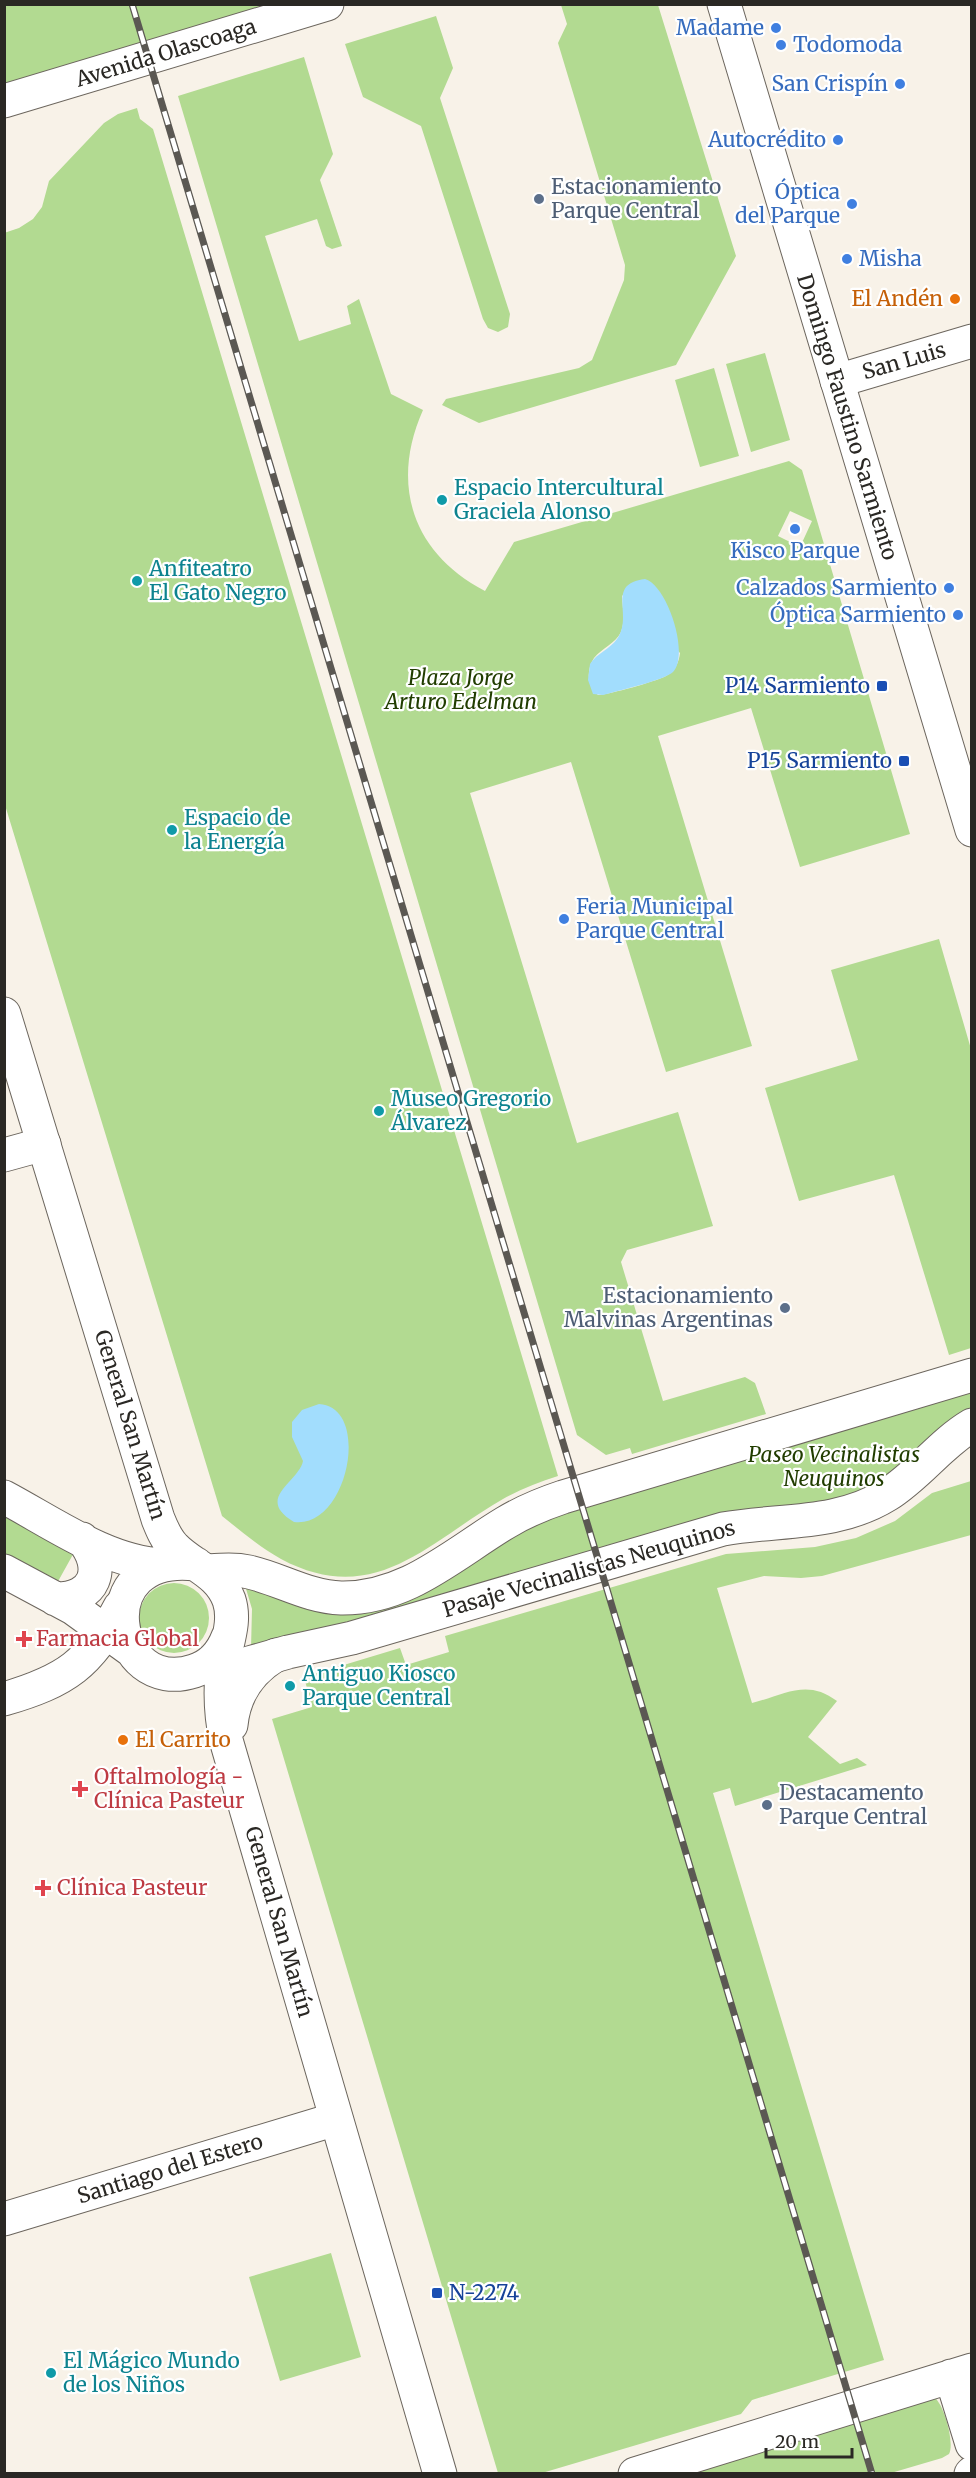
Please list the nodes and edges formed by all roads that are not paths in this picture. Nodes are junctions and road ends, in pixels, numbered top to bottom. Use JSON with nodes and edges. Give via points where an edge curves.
{"nodes":[{"id":1,"x":327,"y":4,"type":"edge"},
{"id":2,"x":724,"y":4,"type":"edge"},
{"id":3,"x":4,"y":101,"type":"edge"},
{"id":4,"x":972,"y":341,"type":"edge"},
{"id":5,"x":837,"y":381,"type":"junction"},
{"id":6,"x":972,"y":830,"type":"edge"},
{"id":7,"x":4,"y":1014,"type":"edge"},
{"id":8,"x":44,"y":1144,"type":"junction"},
{"id":9,"x":4,"y":1155,"type":"edge"},
{"id":10,"x":972,"y":1375,"type":"edge"},
{"id":11,"x":972,"y":1425,"type":"edge"},
{"id":12,"x":4,"y":1497,"type":"edge"},
{"id":13,"x":82,"y":1539,"type":"junction"},
{"id":14,"x":163,"y":1564,"type":"junction"},
{"id":15,"x":202,"y":1568,"type":"junction"},
{"id":16,"x":4,"y":1571,"type":"edge"},
{"id":17,"x":56,"y":1599,"type":"junction"},
{"id":18,"x":230,"y":1633,"type":"junction"},
{"id":19,"x":119,"y":1641,"type":"junction"},
{"id":20,"x":276,"y":1655,"type":"junction"},
{"id":21,"x":222,"y":1672,"type":"junction"},
{"id":22,"x":184,"y":1674,"type":"junction"},
{"id":23,"x":4,"y":1699,"type":"edge"},
{"id":24,"x":230,"y":1756,"type":"junction"},
{"id":25,"x":336,"y":2119,"type":"junction"},
{"id":26,"x":4,"y":2219,"type":"edge"},
{"id":27,"x":962,"y":2373,"type":"edge"},
{"id":28,"x":972,"y":2444,"type":"edge"},
{"id":29,"x":440,"y":2474,"type":"edge"},
{"id":30,"x":635,"y":2474,"type":"edge"}],
"edges":[{"from":1,"to":3,"type":"main road","name":"Avenida Olascoaga"},
{"from":2,"to":5,"type":"main road","name":"Domingo Faustino Sarmiento"},
{"from":4,"to":5,"type":"main road","name":"San Luis"},
{"from":5,"to":6,"type":"main road","name":"Domingo Faustino Sarmiento"},
{"from":7,"to":8,"type":"main road","name":"General San Martín"},
{"from":8,"to":9,"type":"main road"},
{"from":8,"to":15,"type":"main road","name":"General San Martín","via":[[158,1519],[168,1539]]},
{"from":10,"to":15,"type":"main road","name":"Pasaje Vecinalistas Neuquinos","via":[[563,1497],[520,1514],[412,1582],[377,1594],[326,1597],[250,1572]]},
{"from":11,"to":20,"type":"main road","name":"Pasaje Vecinalistas Neuquinos","via":[[952,1438],[899,1487],[847,1514],[723,1529],[352,1638]]},
{"from":12,"to":13,"type":"main road"},
{"from":13,"to":14,"type":"main road","via":[[120,1558]]},
{"from":13,"to":17,"type":"main road","via":[[96,1563],[94,1578],[82,1593]]},
{"from":14,"to":15,"type":"main road"},
{"from":14,"to":19,"type":"main road","via":[[142,1574],[128,1592]]},
{"from":15,"to":18,"type":"main road","name":"General San Martín","via":[[216,1579],[229,1601]]},
{"from":16,"to":17,"type":"main road"},
{"from":17,"to":19,"type":"main road"},
{"from":18,"to":21,"type":"main road","name":"General San Martín"},
{"from":18,"to":22,"type":"main road","via":[[213,1660]]},
{"from":19,"to":22,"type":"main road","via":[[154,1670]]},
{"from":19,"to":23,"type":"main road","via":[[92,1652],[72,1670],[46,1684]]},
{"from":20,"to":21,"type":"main road","name":"Pasaje Vecinalistas Neuquinos"},
{"from":20,"to":24,"type":"main road","via":[[253,1673],[236,1699]]},
{"from":21,"to":22,"type":"main road","name":"Pasaje Vecinalistas Neuquinos"},
{"from":21,"to":24,"type":"main road","name":"General San Martín","via":[[221,1712]]},
{"from":24,"to":25,"type":"main road","name":"General San Martín"},
{"from":25,"to":26,"type":"main road","name":"Santiago del Estero"},
{"from":25,"to":29,"type":"main road","name":"General San Martín"},
{"from":27,"to":28,"type":"main road"},
{"from":27,"to":30,"type":"main road"}]}
